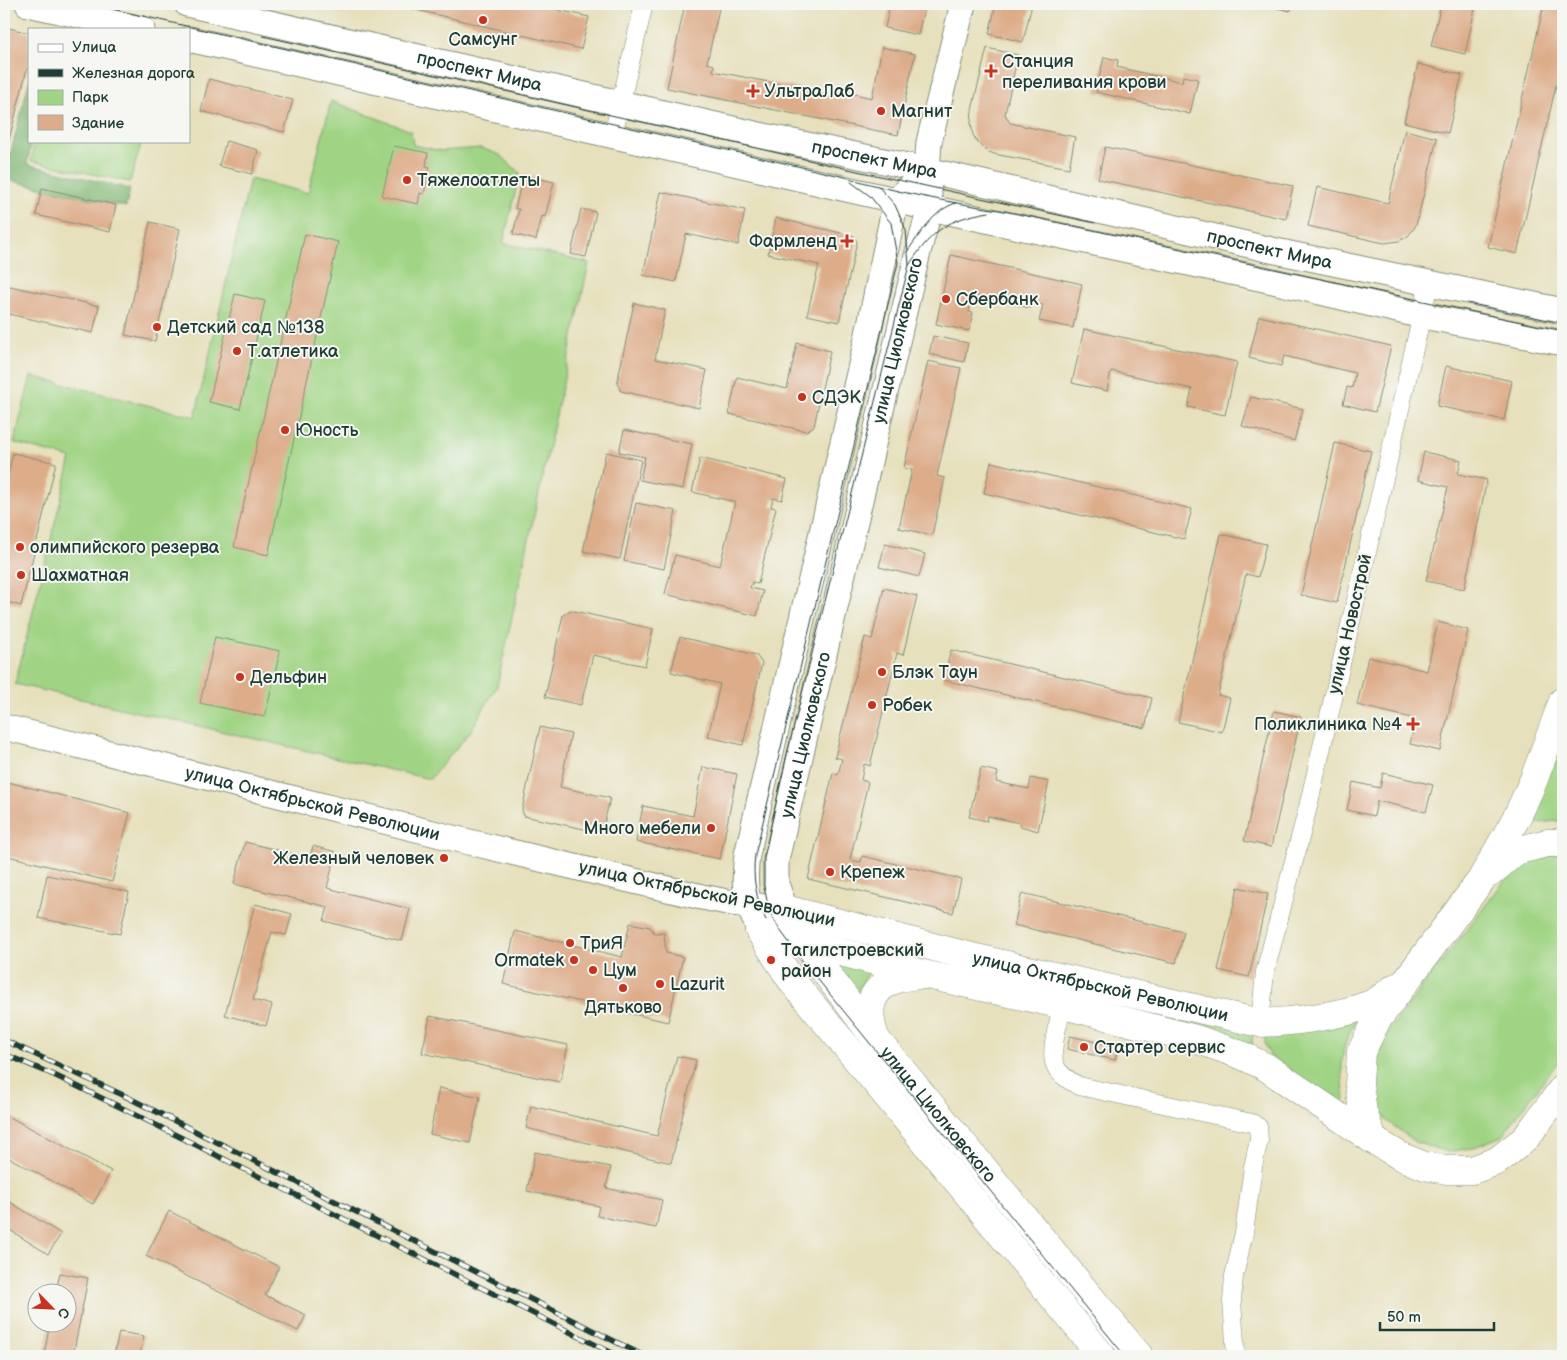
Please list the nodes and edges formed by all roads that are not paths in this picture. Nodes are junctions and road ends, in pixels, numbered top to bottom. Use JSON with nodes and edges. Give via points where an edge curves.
{"nodes":[{"id":1,"x":28,"y":4,"type":"edge"},
{"id":2,"x":187,"y":4,"type":"edge"},
{"id":3,"x":644,"y":4,"type":"edge"},
{"id":4,"x":963,"y":4,"type":"edge"},
{"id":5,"x":137,"y":28,"type":"edge"},
{"id":6,"x":190,"y":39,"type":"edge"},
{"id":7,"x":620,"y":104,"type":"junction"},
{"id":8,"x":613,"y":135,"type":"junction"},
{"id":9,"x":927,"y":170,"type":"junction"},
{"id":10,"x":897,"y":200,"type":"junction"},
{"id":11,"x":930,"y":208,"type":"junction"},
{"id":12,"x":1429,"y":284,"type":"junction"},
{"id":13,"x":1563,"y":311,"type":"edge"},
{"id":14,"x":1423,"y":316,"type":"junction"},
{"id":15,"x":1563,"y":343,"type":"edge"},
{"id":16,"x":1563,"y":701,"type":"edge"},
{"id":17,"x":4,"y":727,"type":"edge"},
{"id":18,"x":1563,"y":843,"type":"edge"},
{"id":19,"x":1481,"y":880,"type":"junction"},
{"id":20,"x":747,"y":904,"type":"junction"},
{"id":21,"x":785,"y":909,"type":"junction"},
{"id":22,"x":759,"y":930,"type":"junction"},
{"id":23,"x":805,"y":942,"type":"junction"},
{"id":24,"x":923,"y":974,"type":"junction"},
{"id":25,"x":1406,"y":980,"type":"junction"},
{"id":26,"x":1065,"y":992,"type":"junction"},
{"id":27,"x":1260,"y":1023,"type":"junction"},
{"id":28,"x":875,"y":1038,"type":"junction"},
{"id":29,"x":1563,"y":1088,"type":"edge"},
{"id":30,"x":1374,"y":1140,"type":"junction"},
{"id":31,"x":1102,"y":1356,"type":"edge"},
{"id":32,"x":1139,"y":1356,"type":"edge"},
{"id":33,"x":1236,"y":1356,"type":"edge"}],
"edges":[{"from":1,"to":5,"type":"main road"},
{"from":2,"to":7,"type":"main road","name":"проспект Мира"},
{"from":3,"to":7,"type":"street"},
{"from":4,"to":9,"type":"main road","name":"улица Циолковского","via":[[929,142]]},
{"from":6,"to":8,"type":"main road","name":"проспект Мира"},
{"from":7,"to":8,"type":"street"},
{"from":7,"to":9,"type":"main road","name":"проспект Мира"},
{"from":8,"to":10,"type":"main road","name":"проспект Мира"},
{"from":9,"to":10,"type":"main road"},
{"from":9,"to":11,"type":"main road","name":"улица Циолковского"},
{"from":9,"to":12,"type":"main road","name":"проспект Мира"},
{"from":10,"to":11,"type":"main road","name":"проспект Мира"},
{"from":10,"to":20,"type":"main road","name":"улица Циолковского","via":[[747,854]]},
{"from":11,"to":14,"type":"main road","name":"проспект Мира"},
{"from":11,"to":21,"type":"main road","name":"улица Циолковского","via":[[776,860],[776,884]]},
{"from":12,"to":13,"type":"main road","name":"проспект Мира"},
{"from":12,"to":14,"type":"street","name":"улица Новострой"},
{"from":14,"to":15,"type":"main road","name":"проспект Мира"},
{"from":14,"to":27,"type":"street","name":"улица Новострой","via":[[1308,807],[1265,972]]},
{"from":16,"to":19,"type":"main road","via":[[1518,815]]},
{"from":17,"to":20,"type":"main road","name":"улица Октябрьской Революции","via":[[478,844],[702,897]]},
{"from":18,"to":19,"type":"main road","via":[[1547,843],[1516,851]]},
{"from":19,"to":25,"type":"main road"},
{"from":20,"to":21,"type":"main road","name":"улица Октябрьской Революции"},
{"from":20,"to":22,"type":"main road","name":"улица Циолковского"},
{"from":21,"to":23,"type":"street","name":"улица Циолковского"},
{"from":21,"to":26,"type":"main road","name":"улица Октябрьской Революции","via":[[985,960]]},
{"from":22,"to":23,"type":"main road","name":"улица Октябрьской Революции"},
{"from":22,"to":31,"type":"main road","name":"улица Циолковского","via":[[792,980]]},
{"from":23,"to":24,"type":"main road","name":"улица Октябрьской Революции"},
{"from":23,"to":28,"type":"main road","name":"улица Циолковского"},
{"from":24,"to":26,"type":"main road","name":"улица Октябрьской Революции"},
{"from":24,"to":28,"type":"main road","via":[[895,980],[874,996],[869,1007]]},
{"from":25,"to":27,"type":"main road","name":"улица Октябрьской Революции","via":[[1372,1004],[1299,1020]]},
{"from":25,"to":30,"type":"main road","via":[[1376,1020],[1361,1052],[1359,1084],[1362,1112]]},
{"from":26,"to":27,"type":"main road","name":"улица Октябрьской Революции"},
{"from":26,"to":30,"type":"main road","name":"улица Октябрьской Революции","via":[[1241,1055],[1266,1068]]},
{"from":26,"to":33,"type":"street","via":[[1054,1046],[1054,1064],[1063,1076],[1079,1086],[1258,1127],[1259,1140],[1234,1276],[1232,1301]]},
{"from":28,"to":32,"type":"main road","name":"улица Циолковского"},
{"from":29,"to":30,"type":"main road","name":"улица Октябрьской Революции","via":[[1525,1139],[1497,1161],[1472,1170],[1425,1166]]}]}
